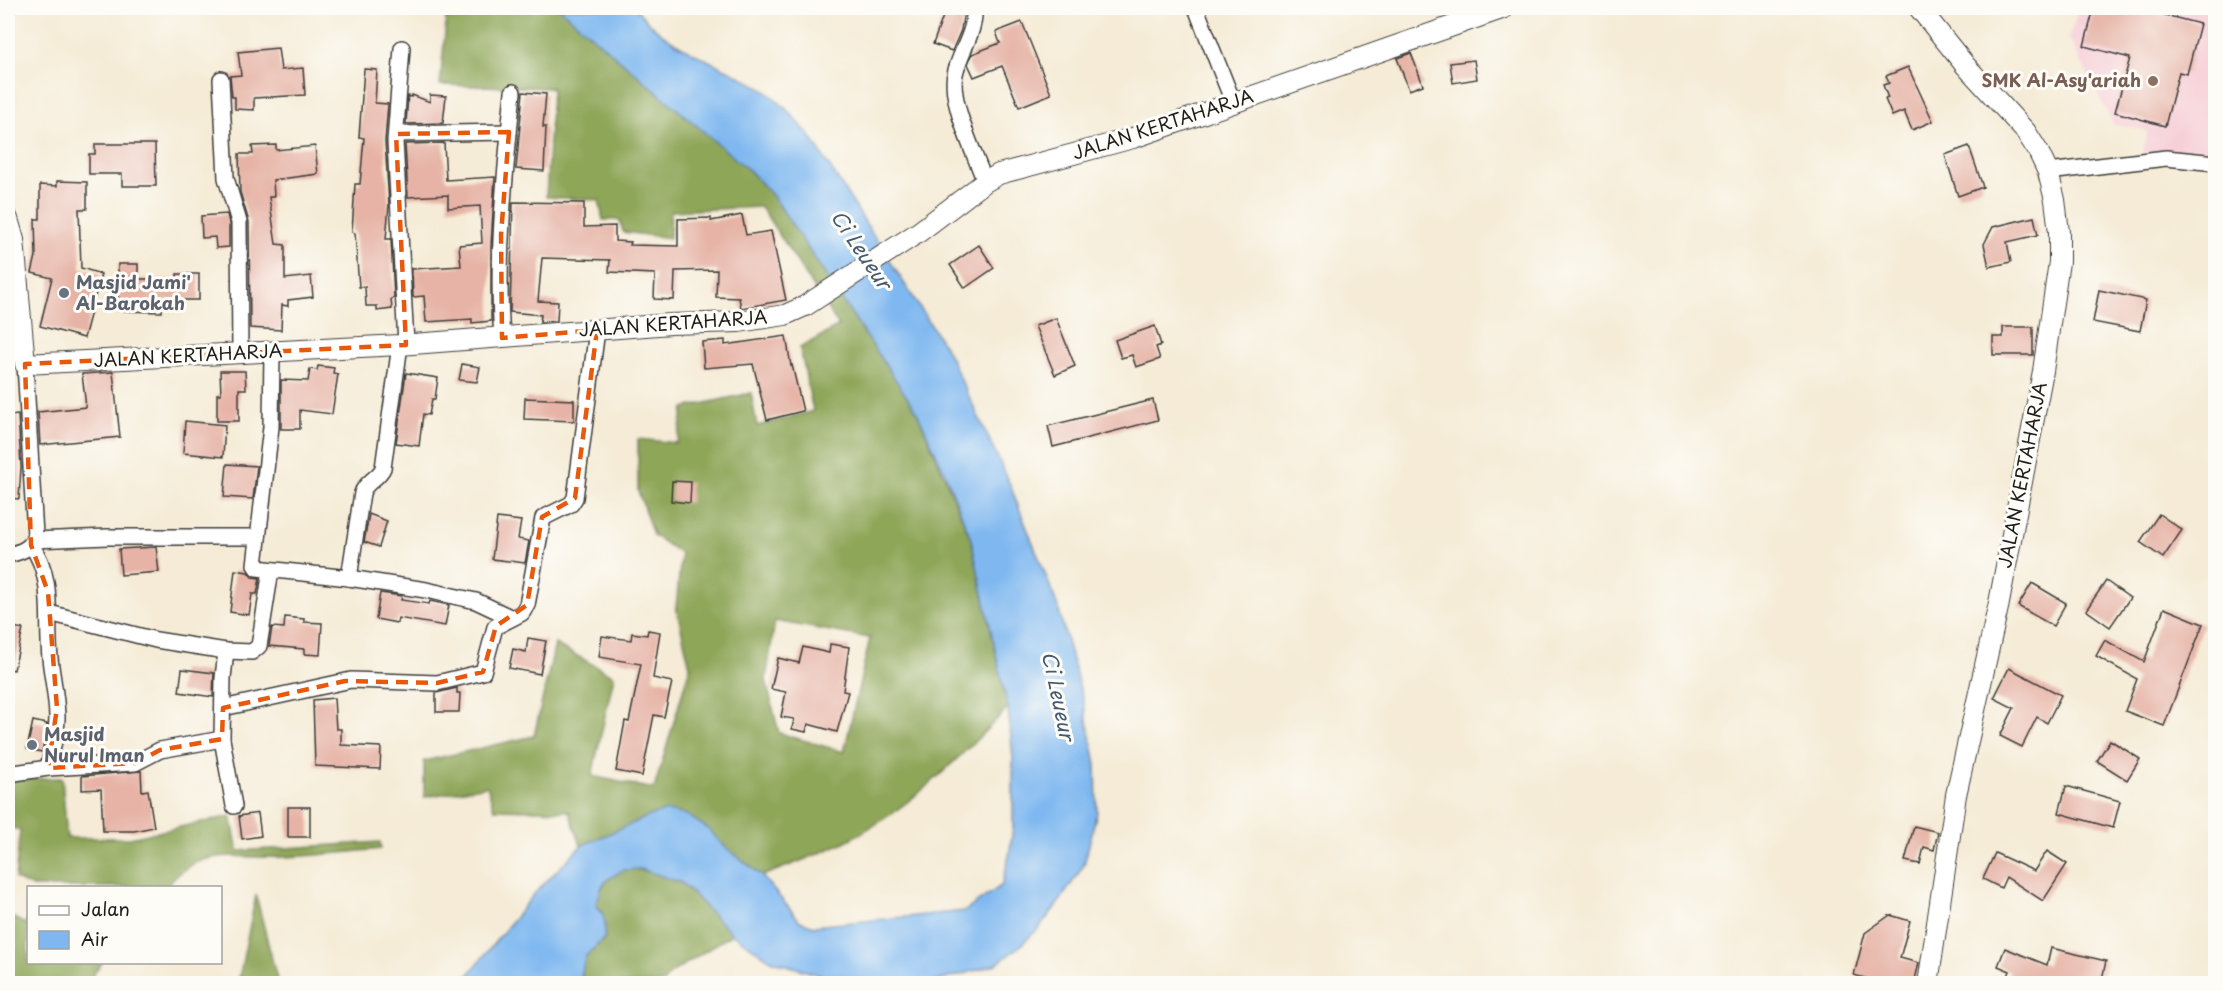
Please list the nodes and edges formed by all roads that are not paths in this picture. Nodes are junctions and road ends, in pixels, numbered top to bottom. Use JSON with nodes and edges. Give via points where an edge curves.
{"nodes":[{"id":1,"x":974,"y":8,"type":"edge"},
{"id":2,"x":1196,"y":8,"type":"edge"},
{"id":3,"x":1504,"y":8,"type":"edge"},
{"id":4,"x":1919,"y":8,"type":"edge"},
{"id":5,"x":402,"y":48,"type":"dead end"},
{"id":6,"x":221,"y":79,"type":"dead end"},
{"id":7,"x":513,"y":92,"type":"dead end"},
{"id":8,"x":1233,"y":102,"type":"junction"},
{"id":9,"x":509,"y":132,"type":"junction"},
{"id":10,"x":396,"y":134,"type":"junction"},
{"id":11,"x":2216,"y":163,"type":"edge"},
{"id":12,"x":2048,"y":172,"type":"junction"},
{"id":13,"x":985,"y":182,"type":"junction"},
{"id":14,"x":8,"y":219,"type":"edge"},
{"id":15,"x":597,"y":330,"type":"junction"},
{"id":16,"x":502,"y":338,"type":"junction"},
{"id":17,"x":403,"y":345,"type":"junction"},
{"id":18,"x":272,"y":352,"type":"junction"},
{"id":19,"x":240,"y":354,"type":"junction"},
{"id":20,"x":25,"y":364,"type":"junction"},
{"id":21,"x":258,"y":537,"type":"junction"},
{"id":22,"x":33,"y":542,"type":"junction"},
{"id":23,"x":9,"y":553,"type":"edge"},
{"id":24,"x":271,"y":570,"type":"junction"},
{"id":25,"x":349,"y":578,"type":"junction"},
{"id":26,"x":49,"y":613,"type":"junction"},
{"id":27,"x":512,"y":618,"type":"junction"},
{"id":28,"x":226,"y":651,"type":"junction"},
{"id":29,"x":223,"y":708,"type":"junction"},
{"id":30,"x":222,"y":739,"type":"junction"},
{"id":31,"x":48,"y":768,"type":"junction"},
{"id":32,"x":8,"y":774,"type":"edge"},
{"id":33,"x":234,"y":806,"type":"dead end"},
{"id":34,"x":1928,"y":984,"type":"edge"}],
"edges":[{"from":1,"to":13,"type":"street","via":[[973,27],[956,72],[954,95]]},
{"from":2,"to":8,"type":"street"},
{"from":3,"to":8,"type":"street","name":"JALAN KERTAHARJA"},
{"from":4,"to":12,"type":"street","name":"JALAN KERTAHARJA","via":[[2026,132]]},
{"from":5,"to":10,"type":"street"},
{"from":6,"to":19,"type":"street","via":[[226,177],[239,222]]},
{"from":7,"to":9,"type":"street"},
{"from":8,"to":13,"type":"street","name":"JALAN KERTAHARJA","via":[[1133,138],[999,174]]},
{"from":9,"to":10,"type":"street"},
{"from":9,"to":16,"type":"street","via":[[501,235]]},
{"from":10,"to":17,"type":"street"},
{"from":11,"to":12,"type":"street","via":[[2166,158]]},
{"from":12,"to":34,"type":"street","name":"JALAN KERTAHARJA","via":[[2059,232],[2059,262],[2043,371],[1999,603],[1956,795]]},
{"from":13,"to":15,"type":"street","name":"JALAN KERTAHARJA","via":[[919,232],[785,315]]},
{"from":14,"to":20,"type":"street","via":[[14,240]]},
{"from":15,"to":16,"type":"street","name":"JALAN KERTAHARJA"},
{"from":15,"to":27,"type":"street","via":[[575,498],[543,518],[529,601],[522,613]]},
{"from":16,"to":17,"type":"street","name":"JALAN KERTAHARJA"},
{"from":17,"to":18,"type":"street","name":"JALAN KERTAHARJA"},
{"from":17,"to":25,"type":"street","via":[[383,468],[362,493]]},
{"from":18,"to":19,"type":"street","name":"JALAN KERTAHARJA"},
{"from":18,"to":21,"type":"street","via":[[271,427]]},
{"from":19,"to":20,"type":"street","name":"JALAN KERTAHARJA"},
{"from":20,"to":22,"type":"street"},
{"from":21,"to":22,"type":"street","via":[[108,537]]},
{"from":21,"to":24,"type":"street","via":[[255,567]]},
{"from":22,"to":23,"type":"street","via":[[21,551]]},
{"from":22,"to":26,"type":"street","via":[[48,592]]},
{"from":24,"to":25,"type":"street"},
{"from":24,"to":28,"type":"street","via":[[258,649]]},
{"from":25,"to":27,"type":"street","via":[[470,599]]},
{"from":26,"to":28,"type":"street","via":[[156,640]]},
{"from":26,"to":31,"type":"street","via":[[57,719]]},
{"from":27,"to":29,"type":"street","via":[[495,627],[486,666],[477,675],[437,683],[351,681]]},
{"from":28,"to":29,"type":"street"},
{"from":29,"to":30,"type":"street"},
{"from":30,"to":31,"type":"street","via":[[160,750],[135,764]]},
{"from":30,"to":33,"type":"street"},
{"from":31,"to":32,"type":"street"}]}
